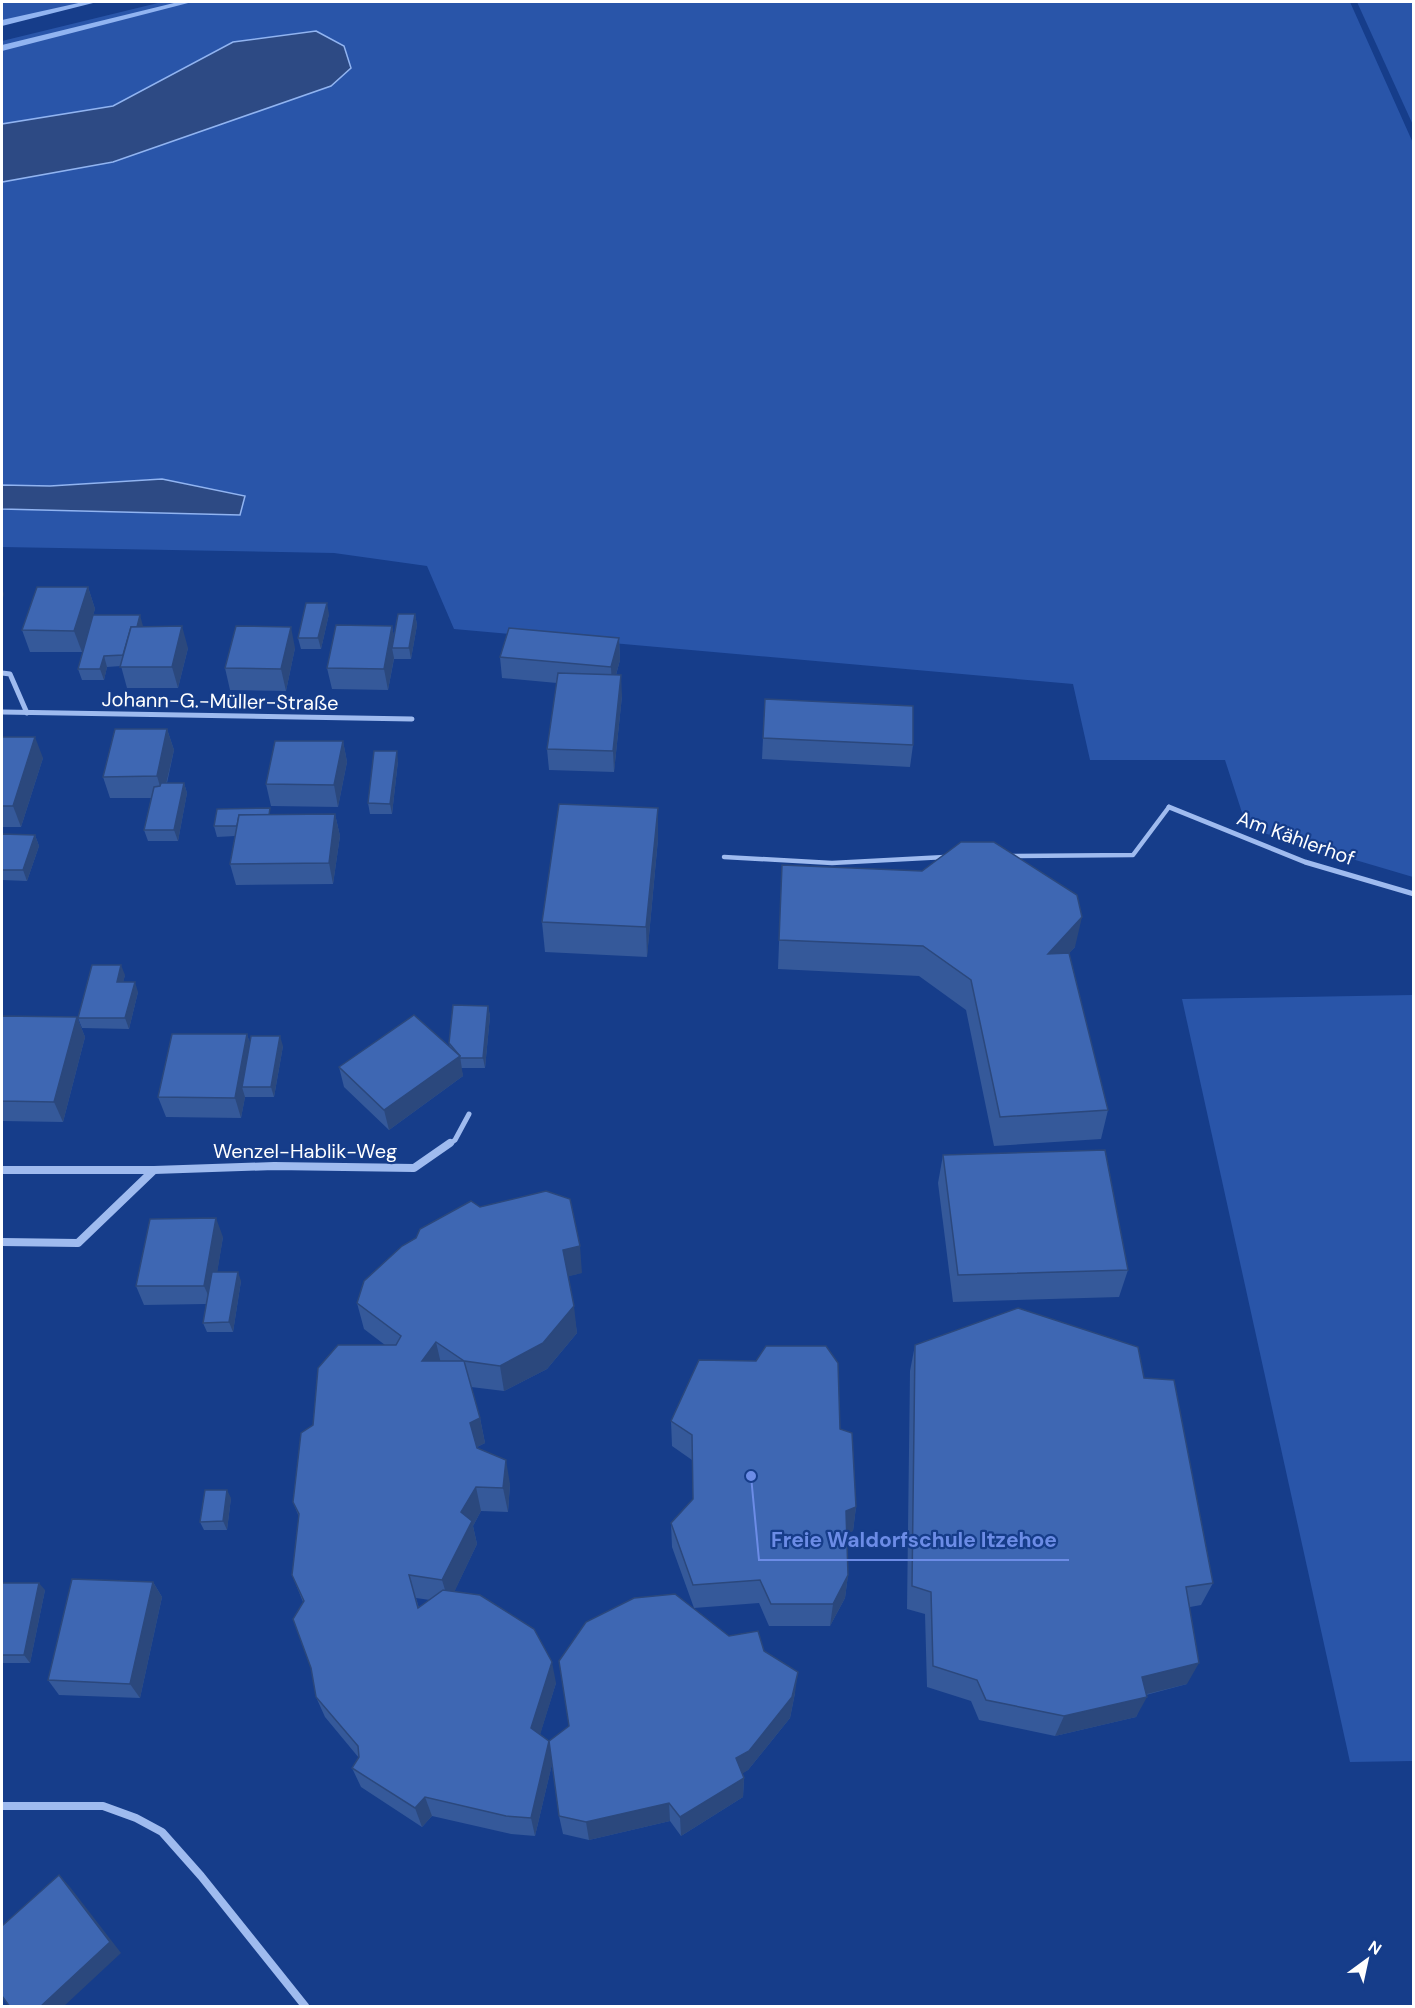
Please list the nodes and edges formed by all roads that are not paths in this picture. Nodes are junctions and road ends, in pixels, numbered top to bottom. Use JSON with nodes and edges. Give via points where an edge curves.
{"nodes":[{"id":1,"x":2,"y":673,"type":"edge"},
{"id":2,"x":2,"y":712,"type":"edge"},
{"id":3,"x":27,"y":713,"type":"junction"},
{"id":4,"x":412,"y":719,"type":"dead end"},
{"id":5,"x":1169,"y":807,"type":"joint"},
{"id":6,"x":1006,"y":856,"type":"edge"},
{"id":7,"x":724,"y":857,"type":"dead end"},
{"id":8,"x":950,"y":857,"type":"edge"},
{"id":9,"x":1413,"y":894,"type":"edge"},
{"id":10,"x":469,"y":1114,"type":"dead end"},
{"id":11,"x":2,"y":1170,"type":"edge"},
{"id":12,"x":154,"y":1170,"type":"junction"},
{"id":13,"x":2,"y":1242,"type":"edge"},
{"id":14,"x":2,"y":1806,"type":"edge"},
{"id":15,"x":305,"y":2007,"type":"edge"}],
"edges":[{"from":1,"to":3,"type":"street","via":[[10,674]]},
{"from":2,"to":3,"type":"street","name":"Johann-G.-Müller-Straße"},
{"from":3,"to":4,"type":"street","name":"Johann-G.-Müller-Straße"},
{"from":5,"to":6,"type":"lane","via":[[1133,855]]},
{"from":5,"to":9,"type":"street","name":"Am Kählerhof","via":[[1305,862]]},
{"from":7,"to":8,"type":"lane","via":[[832,863]]},
{"from":10,"to":12,"type":"street","name":"Wenzel-Hablik-Weg","via":[[455,1140],[414,1168],[274,1166]]},
{"from":11,"to":12,"type":"street","name":"Wenzel-Hablik-Weg"},
{"from":12,"to":13,"type":"street","via":[[78,1243]]},
{"from":14,"to":15,"type":"street","via":[[103,1806],[162,1833]]}]}
